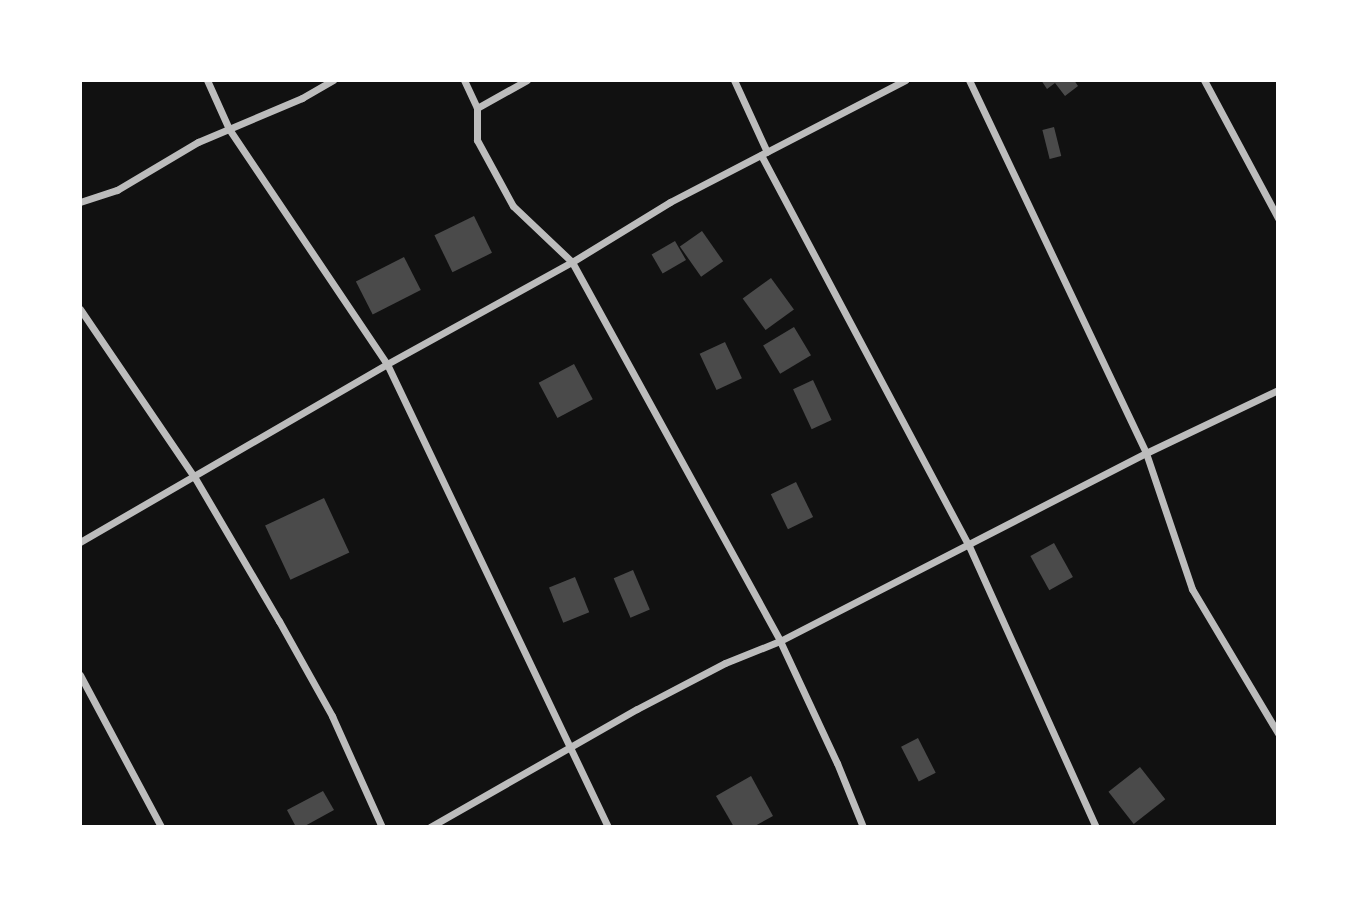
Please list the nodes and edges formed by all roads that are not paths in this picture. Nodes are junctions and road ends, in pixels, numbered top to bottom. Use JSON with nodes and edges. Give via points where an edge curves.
{"nodes":[{"id":1,"x":207,"y":80,"type":"edge"},
{"id":2,"x":333,"y":80,"type":"edge"},
{"id":3,"x":464,"y":80,"type":"edge"},
{"id":4,"x":527,"y":80,"type":"edge"},
{"id":5,"x":734,"y":80,"type":"edge"},
{"id":6,"x":905,"y":80,"type":"edge"},
{"id":7,"x":969,"y":80,"type":"edge"},
{"id":8,"x":1204,"y":80,"type":"edge"},
{"id":9,"x":477,"y":107,"type":"junction"},
{"id":10,"x":229,"y":129,"type":"junction"},
{"id":11,"x":764,"y":153,"type":"junction"},
{"id":12,"x":80,"y":202,"type":"edge"},
{"id":13,"x":1278,"y":218,"type":"edge"},
{"id":14,"x":572,"y":262,"type":"junction"},
{"id":15,"x":80,"y":309,"type":"edge"},
{"id":16,"x":387,"y":364,"type":"junction"},
{"id":17,"x":1278,"y":390,"type":"edge"},
{"id":18,"x":1146,"y":453,"type":"junction"},
{"id":19,"x":195,"y":478,"type":"junction"},
{"id":20,"x":80,"y":542,"type":"edge"},
{"id":21,"x":969,"y":545,"type":"junction"},
{"id":22,"x":780,"y":641,"type":"junction"},
{"id":23,"x":80,"y":675,"type":"edge"},
{"id":24,"x":1278,"y":733,"type":"edge"},
{"id":25,"x":571,"y":746,"type":"junction"},
{"id":26,"x":161,"y":827,"type":"edge"},
{"id":27,"x":382,"y":827,"type":"edge"},
{"id":28,"x":430,"y":827,"type":"edge"},
{"id":29,"x":608,"y":827,"type":"edge"},
{"id":30,"x":863,"y":827,"type":"edge"},
{"id":31,"x":1096,"y":827,"type":"edge"}],
"edges":[{"from":1,"to":10,"type":"street"},
{"from":2,"to":10,"type":"street","via":[[302,99]]},
{"from":3,"to":9,"type":"street"},
{"from":4,"to":9,"type":"street"},
{"from":5,"to":11,"type":"street"},
{"from":6,"to":11,"type":"street"},
{"from":7,"to":18,"type":"street"},
{"from":8,"to":13,"type":"street"},
{"from":9,"to":14,"type":"street","via":[[477,140],[513,206]]},
{"from":10,"to":12,"type":"street","via":[[117,190]]},
{"from":10,"to":16,"type":"street"},
{"from":11,"to":14,"type":"street","via":[[670,202]]},
{"from":11,"to":21,"type":"street"},
{"from":14,"to":16,"type":"street"},
{"from":14,"to":22,"type":"street"},
{"from":15,"to":19,"type":"street"},
{"from":16,"to":19,"type":"street"},
{"from":16,"to":25,"type":"street"},
{"from":17,"to":18,"type":"street"},
{"from":18,"to":21,"type":"street"},
{"from":18,"to":24,"type":"street","via":[[1192,589]]},
{"from":19,"to":20,"type":"street"},
{"from":19,"to":27,"type":"street","via":[[332,716]]},
{"from":21,"to":22,"type":"street"},
{"from":21,"to":31,"type":"street"},
{"from":22,"to":25,"type":"street","via":[[725,663]]},
{"from":22,"to":30,"type":"street"},
{"from":23,"to":26,"type":"street"},
{"from":25,"to":28,"type":"street"},
{"from":25,"to":29,"type":"street"}]}
